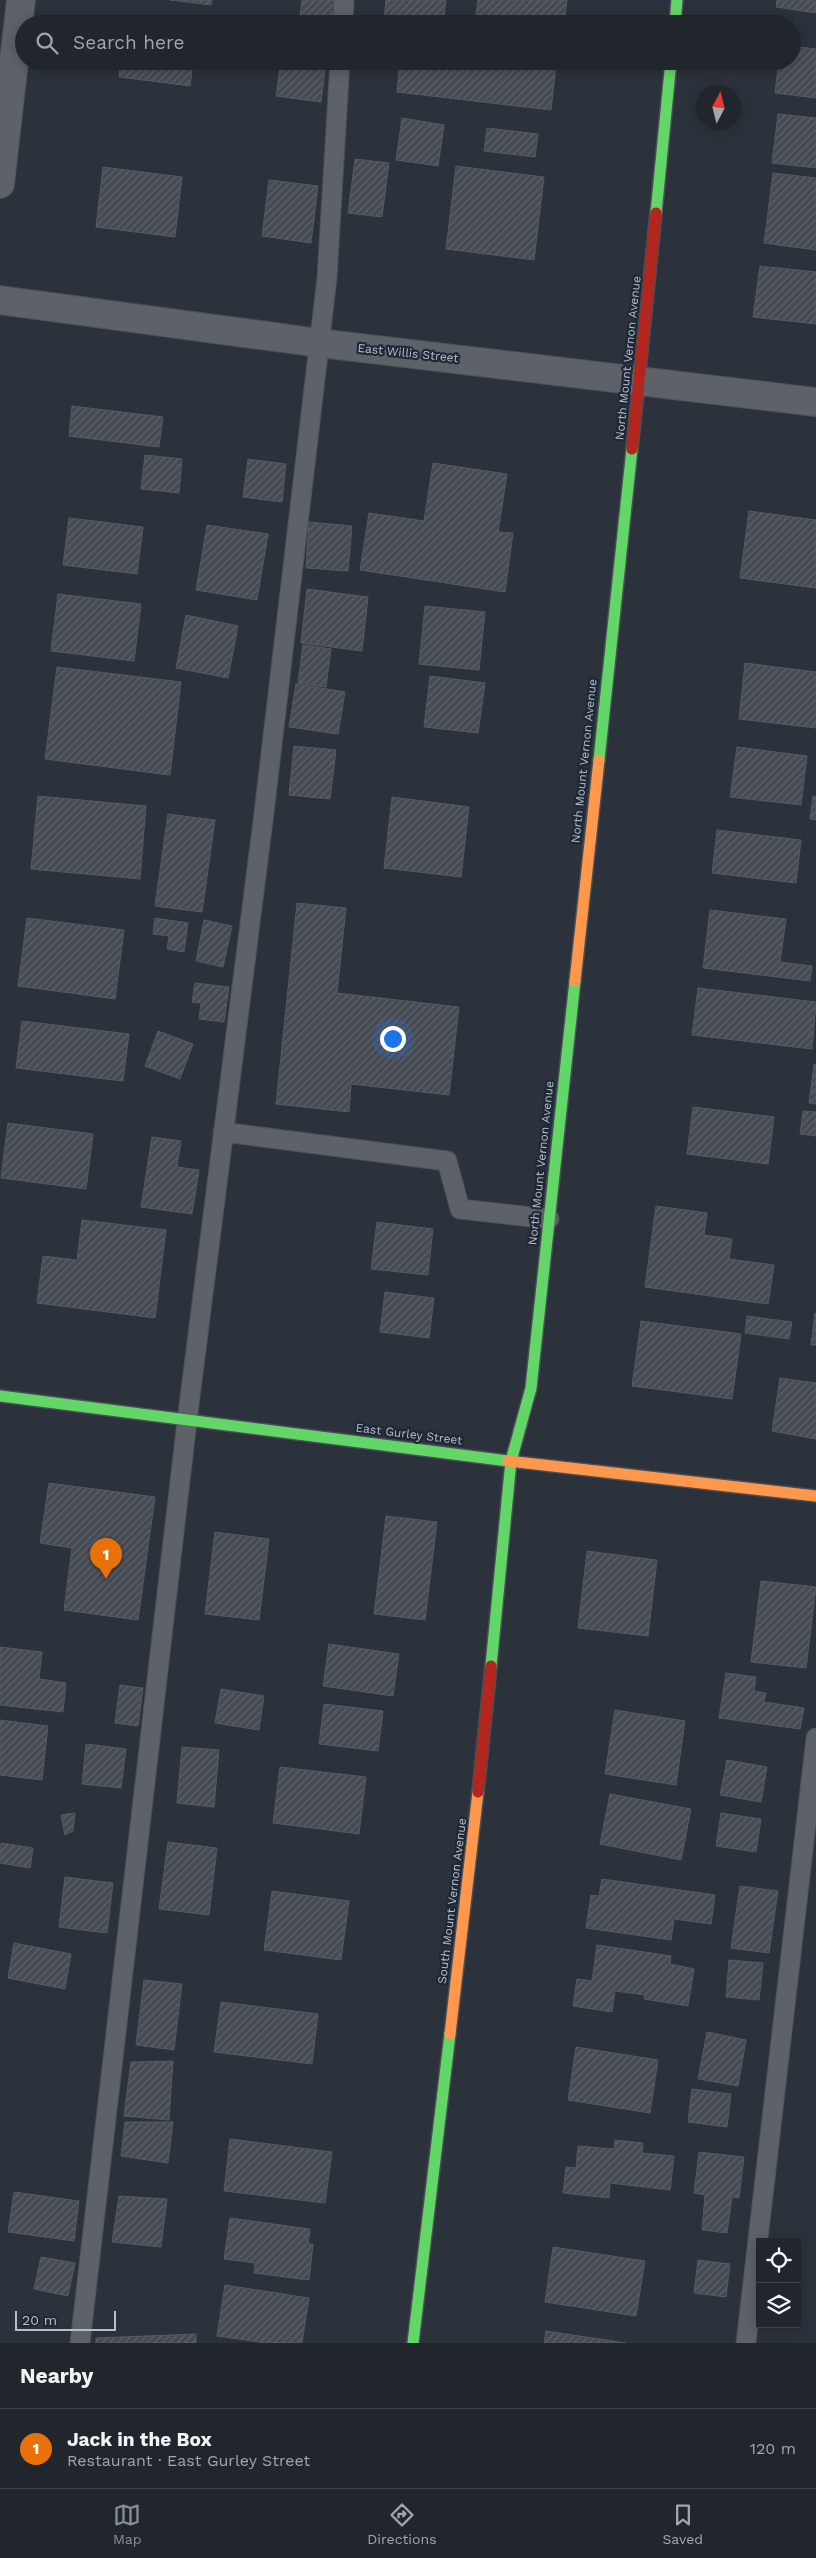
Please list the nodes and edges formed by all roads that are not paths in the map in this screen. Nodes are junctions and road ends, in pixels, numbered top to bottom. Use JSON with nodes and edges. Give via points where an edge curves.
{"nodes":[{"id":1,"x":21,"y":0,"type":"edge"},
{"id":2,"x":344,"y":0,"type":"edge"},
{"id":3,"x":677,"y":0,"type":"edge"},
{"id":4,"x":19,"y":15,"type":"edge"},
{"id":5,"x":343,"y":15,"type":"edge"},
{"id":6,"x":676,"y":15,"type":"edge"},
{"id":7,"x":15,"y":53,"type":"edge"},
{"id":8,"x":339,"y":70,"type":"edge"},
{"id":9,"x":671,"y":70,"type":"edge"},
{"id":10,"x":0,"y":184,"type":"edge"},
{"id":11,"x":0,"y":300,"type":"edge"},
{"id":12,"x":319,"y":343,"type":"junction"},
{"id":13,"x":640,"y":379,"type":"junction"},
{"id":14,"x":816,"y":402,"type":"edge"},
{"id":15,"x":223,"y":1132,"type":"junction"},
{"id":16,"x":549,"y":1219,"type":"junction"},
{"id":17,"x":0,"y":1396,"type":"edge"},
{"id":18,"x":186,"y":1421,"type":"junction"},
{"id":19,"x":511,"y":1461,"type":"junction"},
{"id":20,"x":816,"y":1496,"type":"edge"},
{"id":21,"x":816,"y":1738,"type":"edge"},
{"id":22,"x":80,"y":2343,"type":"edge"},
{"id":23,"x":413,"y":2343,"type":"edge"},
{"id":24,"x":746,"y":2343,"type":"edge"}],
"edges":[{"from":1,"to":4,"type":"street"},
{"from":2,"to":5,"type":"lane"},
{"from":3,"to":6,"type":"street"},
{"from":7,"to":10,"type":"street"},
{"from":8,"to":12,"type":"lane","via":[[327,278]]},
{"from":9,"to":13,"type":"street","name":"North Mount Vernon Avenue"},
{"from":11,"to":12,"type":"street","name":"East Willis Street"},
{"from":12,"to":13,"type":"street","name":"East Willis Street"},
{"from":12,"to":15,"type":"lane"},
{"from":13,"to":14,"type":"street","name":"East Willis Street"},
{"from":13,"to":16,"type":"street","name":"North Mount Vernon Avenue"},
{"from":15,"to":16,"type":"lane","via":[[447,1161],[460,1209]]},
{"from":15,"to":18,"type":"lane"},
{"from":16,"to":19,"type":"street","name":"North Mount Vernon Avenue","via":[[531,1388]]},
{"from":17,"to":18,"type":"street","name":"East Gurley Street"},
{"from":18,"to":19,"type":"street","name":"East Gurley Street"},
{"from":18,"to":22,"type":"lane"},
{"from":19,"to":20,"type":"street","name":"East Gurley Street"},
{"from":19,"to":23,"type":"street","name":"South Mount Vernon Avenue","via":[[475,1823]]},
{"from":21,"to":24,"type":"lane"}]}
